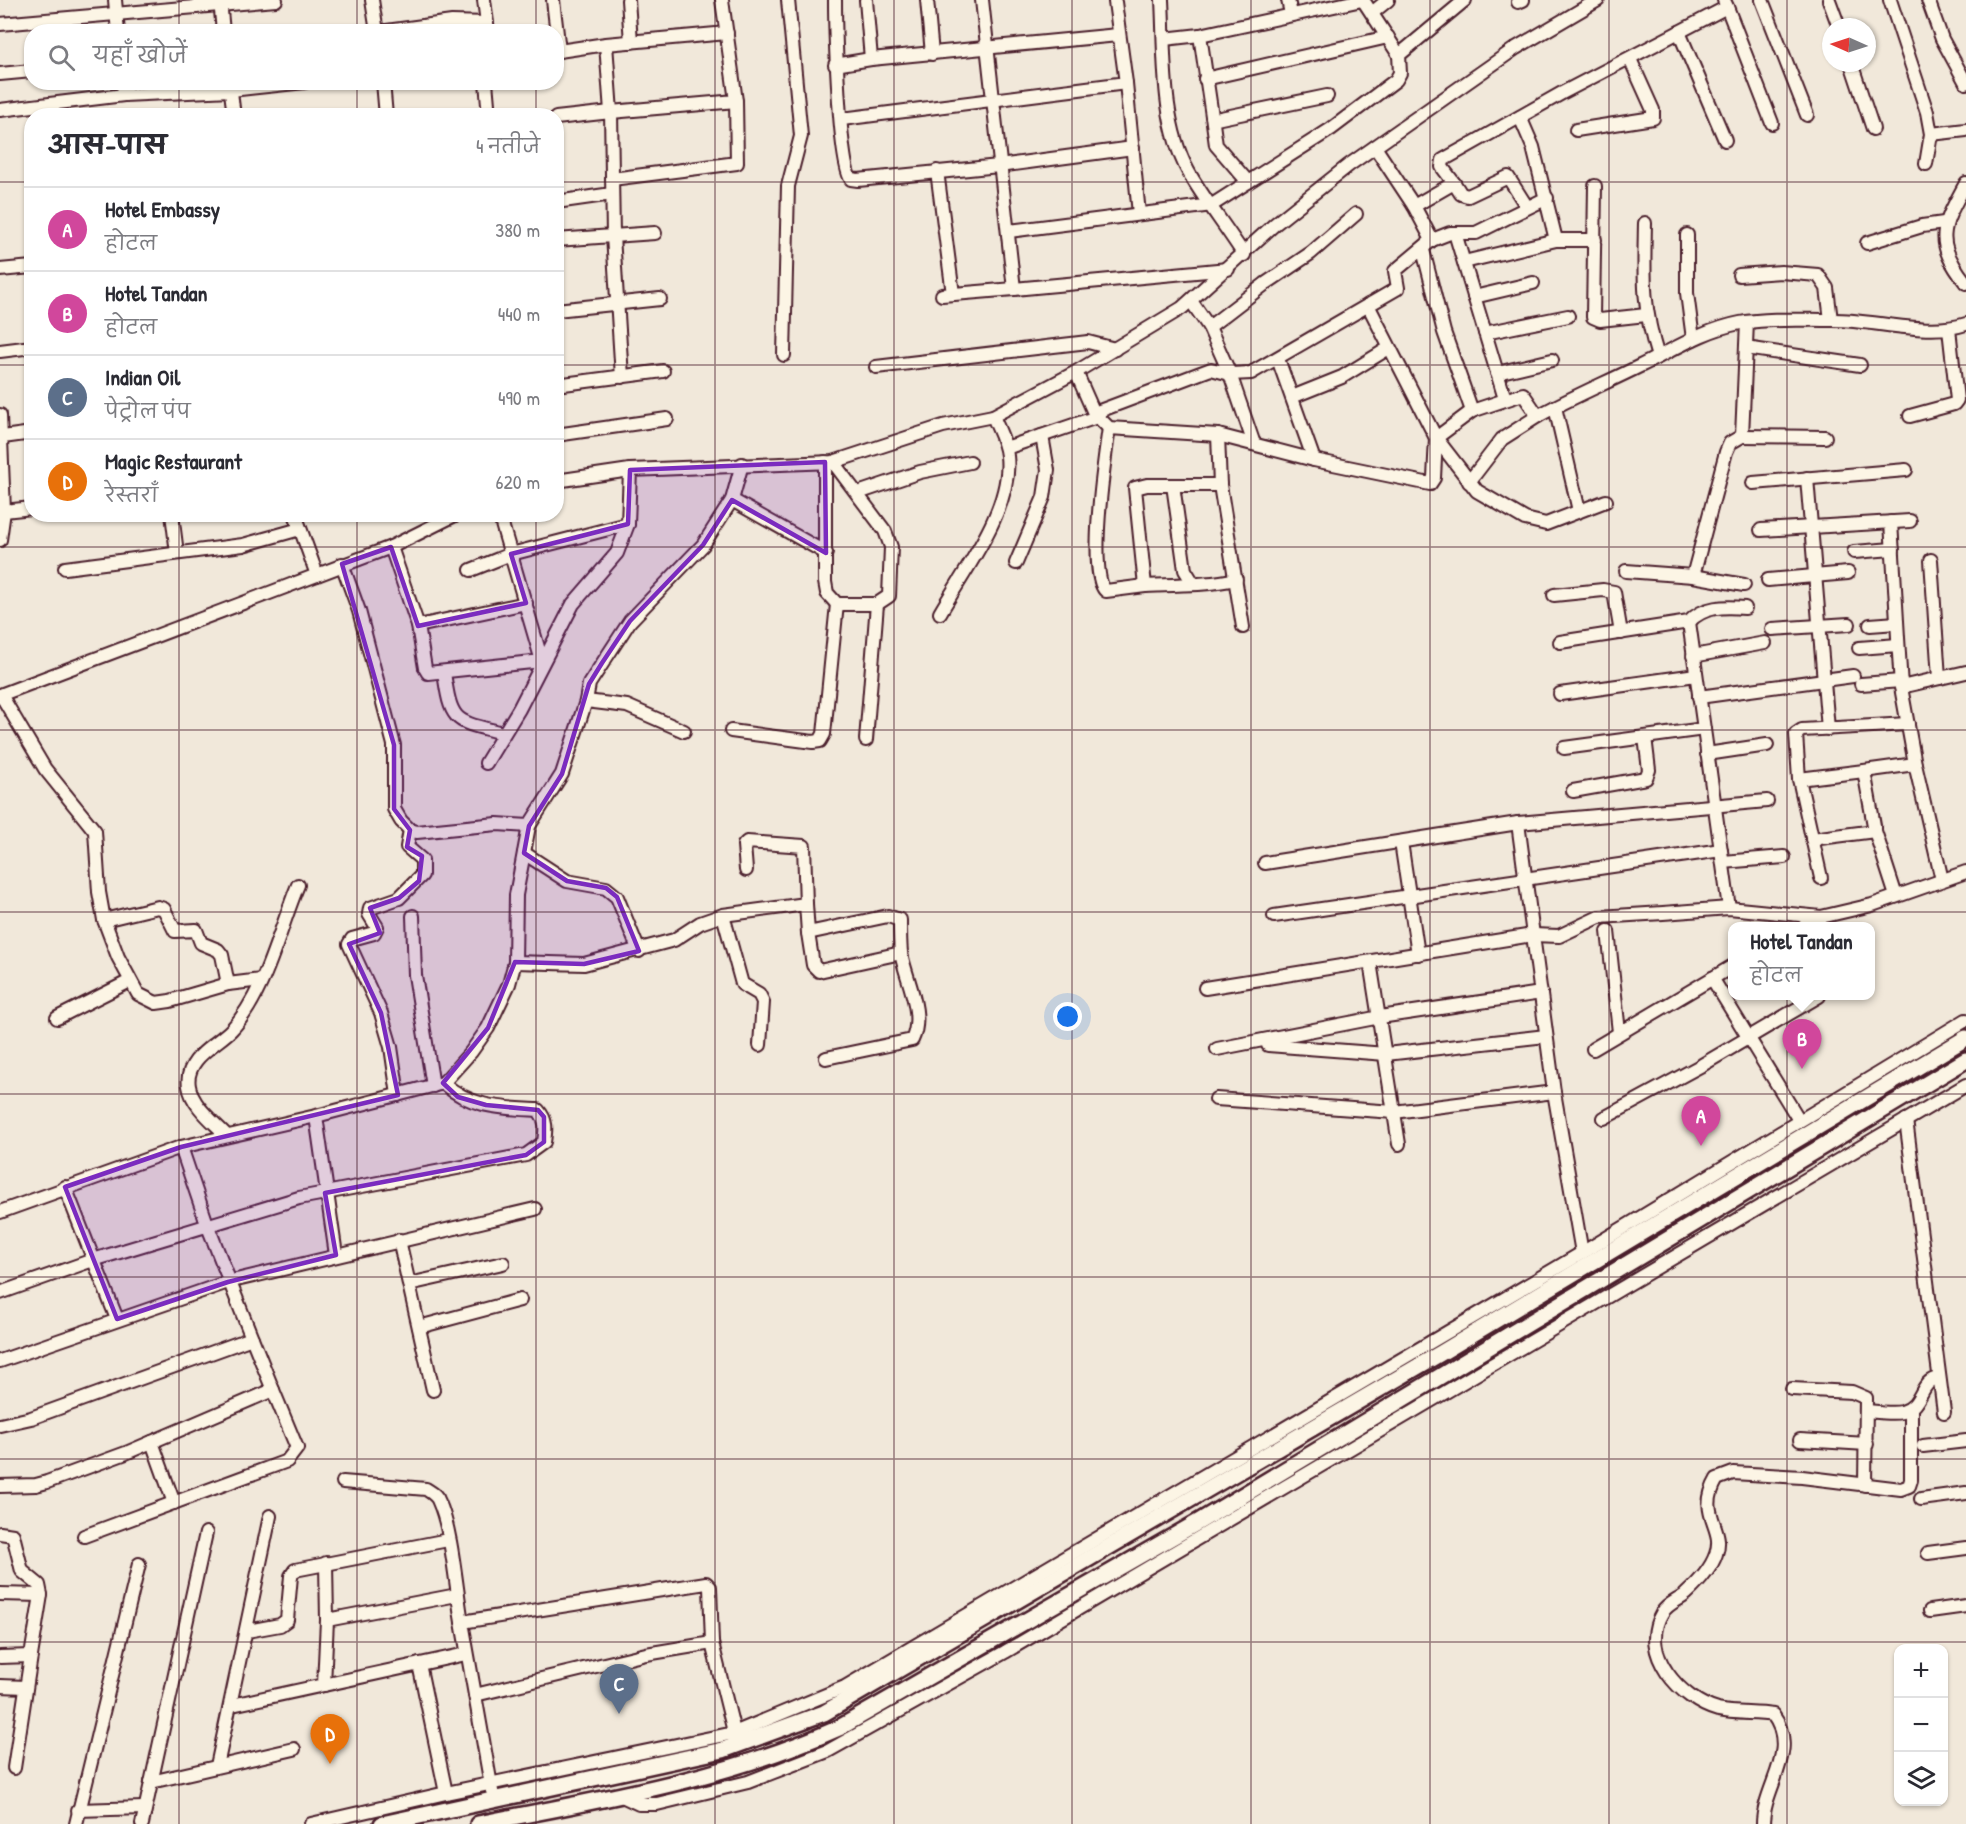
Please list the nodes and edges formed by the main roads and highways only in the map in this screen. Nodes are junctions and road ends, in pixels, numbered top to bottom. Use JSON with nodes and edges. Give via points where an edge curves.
{"nodes":[{"id":1,"x":1966,"y":1038,"type":"edge"},
{"id":2,"x":1966,"y":1060,"type":"edge"},
{"id":3,"x":382,"y":1824,"type":"edge"},
{"id":4,"x":480,"y":1824,"type":"edge"}],
"edges":[{"from":1,"to":3,"type":"main road","via":[[1441,1353],[834,1707],[736,1740],[495,1801]]},
{"from":2,"to":4,"type":"main road","via":[[1200,1521],[839,1728],[719,1773]]}]}
